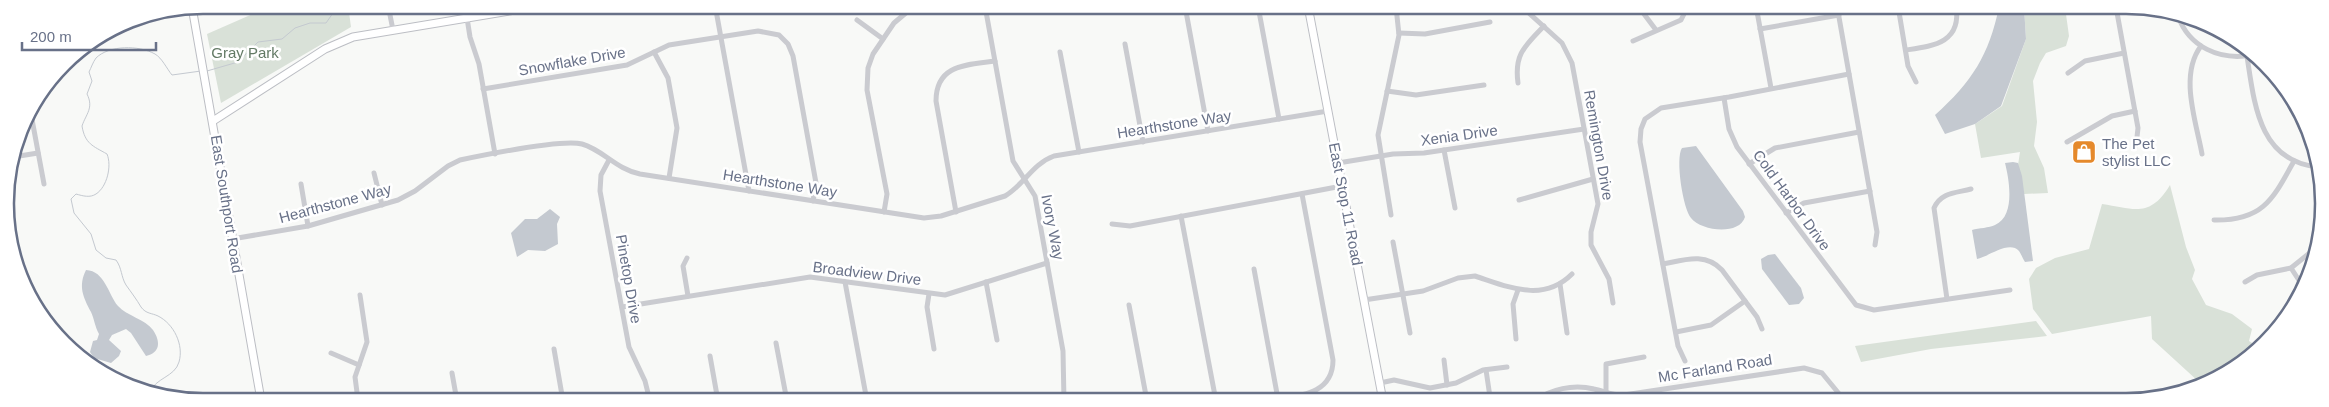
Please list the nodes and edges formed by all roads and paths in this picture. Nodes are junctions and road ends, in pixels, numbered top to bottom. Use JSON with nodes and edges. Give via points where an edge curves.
{"nodes":[{"id":1,"x":193,"y":14,"type":"edge"},
{"id":2,"x":390,"y":14,"type":"edge"},
{"id":3,"x":465,"y":14,"type":"edge"},
{"id":4,"x":468,"y":14,"type":"edge"},
{"id":5,"x":491,"y":14,"type":"edge"},
{"id":6,"x":716,"y":14,"type":"edge"},
{"id":7,"x":906,"y":14,"type":"edge"},
{"id":8,"x":986,"y":14,"type":"edge"},
{"id":9,"x":1186,"y":14,"type":"edge"},
{"id":10,"x":1259,"y":14,"type":"edge"},
{"id":11,"x":1310,"y":14,"type":"edge"},
{"id":12,"x":1397,"y":14,"type":"edge"},
{"id":13,"x":1530,"y":14,"type":"edge"},
{"id":14,"x":1644,"y":14,"type":"edge"},
{"id":15,"x":1685,"y":14,"type":"edge"},
{"id":16,"x":1757,"y":14,"type":"edge"},
{"id":17,"x":1899,"y":14,"type":"edge"},
{"id":18,"x":1956,"y":14,"type":"edge"},
{"id":19,"x":2117,"y":14,"type":"edge"},
{"id":20,"x":1838,"y":15,"type":"joint"},
{"id":21,"x":467,"y":18,"type":"junction"},
{"id":22,"x":856,"y":20,"type":"dead end"},
{"id":23,"x":1490,"y":22,"type":"dead end"},
{"id":24,"x":2181,"y":22,"type":"edge"},
{"id":25,"x":1544,"y":26,"type":"junction"},
{"id":26,"x":1760,"y":29,"type":"junction"},
{"id":27,"x":393,"y":30,"type":"junction"},
{"id":28,"x":1656,"y":30,"type":"junction"},
{"id":29,"x":1399,"y":33,"type":"junction"},
{"id":30,"x":720,"y":37,"type":"junction"},
{"id":31,"x":883,"y":39,"type":"junction"},
{"id":32,"x":1633,"y":41,"type":"dead end"},
{"id":33,"x":1125,"y":44,"type":"dead end"},
{"id":34,"x":2200,"y":46,"type":"junction"},
{"id":35,"x":1906,"y":50,"type":"junction"},
{"id":36,"x":654,"y":52,"type":"junction"},
{"id":37,"x":1060,"y":52,"type":"dead end"},
{"id":38,"x":2124,"y":53,"type":"junction"},
{"id":39,"x":2243,"y":54,"type":"edge"},
{"id":40,"x":2249,"y":59,"type":"edge"},
{"id":41,"x":995,"y":60,"type":"junction"},
{"id":42,"x":2068,"y":73,"type":"dead end"},
{"id":43,"x":1849,"y":74,"type":"junction"},
{"id":44,"x":1518,"y":82,"type":"dead end"},
{"id":45,"x":1916,"y":82,"type":"dead end"},
{"id":46,"x":1484,"y":85,"type":"dead end"},
{"id":47,"x":1770,"y":88,"type":"junction"},
{"id":48,"x":483,"y":89,"type":"junction"},
{"id":49,"x":1386,"y":91,"type":"junction"},
{"id":50,"x":1724,"y":98,"type":"junction"},
{"id":51,"x":1328,"y":111,"type":"junction"},
{"id":52,"x":2134,"y":112,"type":"junction"},
{"id":53,"x":1279,"y":119,"type":"junction"},
{"id":54,"x":32,"y":121,"type":"edge"},
{"id":55,"x":213,"y":121,"type":"junction"},
{"id":56,"x":1584,"y":129,"type":"junction"},
{"id":57,"x":1208,"y":131,"type":"junction"},
{"id":58,"x":1859,"y":132,"type":"junction"},
{"id":59,"x":1143,"y":142,"type":"junction"},
{"id":60,"x":2067,"y":142,"type":"dead end"},
{"id":61,"x":2136,"y":146,"type":"dead end"},
{"id":62,"x":1444,"y":150,"type":"junction"},
{"id":63,"x":1079,"y":152,"type":"junction"},
{"id":64,"x":38,"y":153,"type":"junction"},
{"id":65,"x":495,"y":154,"type":"junction"},
{"id":66,"x":2202,"y":154,"type":"dead end"},
{"id":67,"x":1380,"y":156,"type":"junction"},
{"id":68,"x":19,"y":157,"type":"edge"},
{"id":69,"x":609,"y":160,"type":"junction"},
{"id":70,"x":2294,"y":161,"type":"junction"},
{"id":71,"x":1338,"y":163,"type":"junction"},
{"id":72,"x":1749,"y":164,"type":"junction"},
{"id":73,"x":2312,"y":165,"type":"edge"},
{"id":74,"x":374,"y":173,"type":"dead end"},
{"id":75,"x":670,"y":178,"type":"junction"},
{"id":76,"x":1024,"y":179,"type":"junction"},
{"id":77,"x":1593,"y":179,"type":"junction"},
{"id":78,"x":44,"y":184,"type":"dead end"},
{"id":79,"x":301,"y":184,"type":"dead end"},
{"id":80,"x":1342,"y":186,"type":"junction"},
{"id":81,"x":1971,"y":190,"type":"dead end"},
{"id":82,"x":749,"y":191,"type":"junction"},
{"id":83,"x":1870,"y":191,"type":"junction"},
{"id":84,"x":1302,"y":194,"type":"junction"},
{"id":85,"x":1520,"y":200,"type":"dead end"},
{"id":86,"x":813,"y":201,"type":"junction"},
{"id":87,"x":382,"y":205,"type":"junction"},
{"id":88,"x":1455,"y":208,"type":"dead end"},
{"id":89,"x":884,"y":212,"type":"junction"},
{"id":90,"x":956,"y":212,"type":"junction"},
{"id":91,"x":1786,"y":213,"type":"junction"},
{"id":92,"x":1391,"y":215,"type":"dead end"},
{"id":93,"x":1182,"y":216,"type":"junction"},
{"id":94,"x":2214,"y":220,"type":"dead end"},
{"id":95,"x":1112,"y":224,"type":"dead end"},
{"id":96,"x":308,"y":226,"type":"junction"},
{"id":97,"x":232,"y":239,"type":"junction"},
{"id":98,"x":1393,"y":242,"type":"dead end"},
{"id":99,"x":1875,"y":245,"type":"dead end"},
{"id":100,"x":2309,"y":254,"type":"edge"},
{"id":101,"x":687,"y":258,"type":"dead end"},
{"id":102,"x":1047,"y":263,"type":"junction"},
{"id":103,"x":1663,"y":264,"type":"junction"},
{"id":104,"x":2291,"y":268,"type":"junction"},
{"id":105,"x":1254,"y":269,"type":"dead end"},
{"id":106,"x":1572,"y":274,"type":"dead end"},
{"id":107,"x":2299,"y":280,"type":"edge"},
{"id":108,"x":845,"y":282,"type":"junction"},
{"id":109,"x":986,"y":282,"type":"junction"},
{"id":110,"x":2245,"y":282,"type":"dead end"},
{"id":111,"x":1560,"y":284,"type":"junction"},
{"id":112,"x":1518,"y":290,"type":"junction"},
{"id":113,"x":2010,"y":290,"type":"dead end"},
{"id":114,"x":929,"y":294,"type":"junction"},
{"id":115,"x":1403,"y":294,"type":"junction"},
{"id":116,"x":360,"y":295,"type":"dead end"},
{"id":117,"x":688,"y":296,"type":"junction"},
{"id":118,"x":1947,"y":299,"type":"junction"},
{"id":119,"x":1364,"y":300,"type":"junction"},
{"id":120,"x":1745,"y":301,"type":"junction"},
{"id":121,"x":1613,"y":303,"type":"dead end"},
{"id":122,"x":1129,"y":305,"type":"dead end"},
{"id":123,"x":622,"y":307,"type":"junction"},
{"id":124,"x":1762,"y":329,"type":"dead end"},
{"id":125,"x":1676,"y":332,"type":"junction"},
{"id":126,"x":1410,"y":333,"type":"dead end"},
{"id":127,"x":1567,"y":333,"type":"dead end"},
{"id":128,"x":1516,"y":339,"type":"dead end"},
{"id":129,"x":997,"y":340,"type":"dead end"},
{"id":130,"x":776,"y":343,"type":"dead end"},
{"id":131,"x":554,"y":348,"type":"dead end"},
{"id":132,"x":934,"y":349,"type":"dead end"},
{"id":133,"x":331,"y":353,"type":"dead end"},
{"id":134,"x":710,"y":356,"type":"dead end"},
{"id":135,"x":1644,"y":358,"type":"dead end"},
{"id":136,"x":1444,"y":360,"type":"dead end"},
{"id":137,"x":1685,"y":361,"type":"dead end"},
{"id":138,"x":359,"y":365,"type":"junction"},
{"id":139,"x":1508,"y":366,"type":"dead end"},
{"id":140,"x":1486,"y":370,"type":"junction"},
{"id":141,"x":452,"y":373,"type":"dead end"},
{"id":142,"x":1380,"y":383,"type":"junction"},
{"id":143,"x":1447,"y":384,"type":"junction"},
{"id":144,"x":260,"y":393,"type":"edge"},
{"id":145,"x":357,"y":393,"type":"edge"},
{"id":146,"x":456,"y":393,"type":"edge"},
{"id":147,"x":562,"y":393,"type":"edge"},
{"id":148,"x":648,"y":393,"type":"edge"},
{"id":149,"x":717,"y":393,"type":"edge"},
{"id":150,"x":785,"y":393,"type":"edge"},
{"id":151,"x":866,"y":393,"type":"edge"},
{"id":152,"x":1064,"y":393,"type":"edge"},
{"id":153,"x":1146,"y":393,"type":"edge"},
{"id":154,"x":1215,"y":393,"type":"edge"},
{"id":155,"x":1277,"y":393,"type":"edge"},
{"id":156,"x":1307,"y":393,"type":"edge"},
{"id":157,"x":1382,"y":393,"type":"edge"},
{"id":158,"x":1489,"y":393,"type":"edge"},
{"id":159,"x":1549,"y":393,"type":"edge"},
{"id":160,"x":1606,"y":393,"type":"joint"},
{"id":161,"x":1637,"y":393,"type":"edge"},
{"id":162,"x":1839,"y":393,"type":"edge"}],
"edges":[{"from":1,"to":55,"type":"main road","name":"East Southport Road"},
{"from":2,"to":27,"type":"street"},
{"from":3,"to":21,"type":"street"},
{"from":4,"to":21,"type":"street"},
{"from":5,"to":21,"type":"main road"},
{"from":6,"to":30,"type":"street"},
{"from":7,"to":31,"type":"street"},
{"from":8,"to":41,"type":"street","name":"Ivory Way"},
{"from":9,"to":57,"type":"street"},
{"from":10,"to":53,"type":"street"},
{"from":11,"to":51,"type":"main road","name":"East Stop 11 Road"},
{"from":12,"to":29,"type":"street"},
{"from":13,"to":25,"type":"street","name":"Remington Drive"},
{"from":14,"to":28,"type":"street"},
{"from":15,"to":28,"type":"street","via":[[1683,18]]},
{"from":16,"to":26,"type":"street"},
{"from":17,"to":35,"type":"street"},
{"from":18,"to":35,"type":"street","via":[[1956,24],[1946,39],[1933,46]]},
{"from":19,"to":38,"type":"street"},
{"from":20,"to":26,"type":"street"},
{"from":20,"to":43,"type":"street"},
{"from":21,"to":27,"type":"main road"},
{"from":21,"to":48,"type":"street"},
{"from":22,"to":31,"type":"street"},
{"from":23,"to":29,"type":"street","via":[[1425,34]]},
{"from":24,"to":34,"type":"street"},
{"from":25,"to":44,"type":"street","via":[[1519,56],[1516,66]]},
{"from":25,"to":56,"type":"street","name":"Remington Drive","via":[[1570,55]]},
{"from":26,"to":47,"type":"street"},
{"from":27,"to":55,"type":"main road","via":[[334,44]]},
{"from":28,"to":32,"type":"street"},
{"from":29,"to":49,"type":"street"},
{"from":30,"to":36,"type":"street","name":"Snowflake Drive","via":[[672,44]]},
{"from":30,"to":82,"type":"street"},
{"from":30,"to":86,"type":"street","name":"Snowflake Drive","via":[[763,30],[779,35],[788,44],[793,56],[816,183]]},
{"from":31,"to":89,"type":"street","via":[[870,60],[866,81],[887,194]]},
{"from":33,"to":59,"type":"street"},
{"from":34,"to":39,"type":"street","via":[[2222,55]]},
{"from":34,"to":66,"type":"street","via":[[2192,61],[2189,78]]},
{"from":35,"to":45,"type":"street"},
{"from":36,"to":48,"type":"street","name":"Snowflake Drive","via":[[627,66]]},
{"from":36,"to":75,"type":"street","via":[[668,78],[676,128]]},
{"from":37,"to":63,"type":"street"},
{"from":38,"to":42,"type":"street","via":[[2085,61]]},
{"from":38,"to":52,"type":"street"},
{"from":40,"to":70,"type":"street","via":[[2262,128],[2274,145]]},
{"from":41,"to":76,"type":"street","name":"Ivory Way","via":[[1012,158]]},
{"from":41,"to":90,"type":"street","via":[[952,70],[942,78],[936,95]]},
{"from":43,"to":47,"type":"street"},
{"from":43,"to":58,"type":"street"},
{"from":46,"to":49,"type":"street","via":[[1414,96]]},
{"from":47,"to":50,"type":"street"},
{"from":48,"to":65,"type":"street"},
{"from":49,"to":67,"type":"street","via":[[1378,135]]},
{"from":50,"to":72,"type":"street","name":"Cold Harbor Drive","via":[[1730,133]]},
{"from":50,"to":103,"type":"street","via":[[1664,107],[1644,120],[1640,140]]},
{"from":51,"to":53,"type":"street","name":"Hearthstone Way"},
{"from":51,"to":71,"type":"main road","name":"East Stop 11 Road"},
{"from":52,"to":60,"type":"street","via":[[2112,116]]},
{"from":52,"to":61,"type":"street","via":[[2138,128]]},
{"from":53,"to":57,"type":"street","name":"Hearthstone Way"},
{"from":54,"to":64,"type":"street"},
{"from":55,"to":97,"type":"main road","name":"East Southport Road"},
{"from":56,"to":62,"type":"street","name":"Xenia Drive"},
{"from":56,"to":77,"type":"street","name":"Remington Drive"},
{"from":57,"to":59,"type":"street","name":"Hearthstone Way"},
{"from":58,"to":72,"type":"street","via":[[1776,147]]},
{"from":58,"to":83,"type":"street"},
{"from":59,"to":63,"type":"street","name":"Hearthstone Way"},
{"from":62,"to":67,"type":"street","name":"Xenia Drive"},
{"from":62,"to":88,"type":"street"},
{"from":63,"to":76,"type":"street","name":"Hearthstone Way","via":[[1048,158]]},
{"from":64,"to":68,"type":"street"},
{"from":64,"to":78,"type":"street"},
{"from":65,"to":69,"type":"street","name":"Hearthstone Way","via":[[571,143],[589,147]]},
{"from":65,"to":87,"type":"street","name":"Hearthstone Way","via":[[454,163],[411,194]]},
{"from":67,"to":71,"type":"street","name":"Xenia Drive"},
{"from":67,"to":92,"type":"street"},
{"from":69,"to":75,"type":"street","name":"Hearthstone Way","via":[[630,171]]},
{"from":69,"to":123,"type":"street","name":"Pinetop Drive","via":[[600,189]]},
{"from":70,"to":73,"type":"street"},
{"from":70,"to":94,"type":"street","via":[[2275,194],[2261,209],[2240,218]]},
{"from":71,"to":80,"type":"main road","name":"East Stop 11 Road"},
{"from":72,"to":91,"type":"street","name":"Cold Harbor Drive"},
{"from":74,"to":87,"type":"street"},
{"from":75,"to":82,"type":"street","name":"Hearthstone Way"},
{"from":76,"to":90,"type":"street","name":"Hearthstone Way","via":[[1005,196]]},
{"from":76,"to":102,"type":"street","name":"Ivory Way","via":[[1035,196]]},
{"from":77,"to":85,"type":"street"},
{"from":77,"to":121,"type":"street","name":"Remington Drive","via":[[1598,208],[1591,243],[1609,279]]},
{"from":79,"to":96,"type":"street"},
{"from":80,"to":84,"type":"street"},
{"from":80,"to":119,"type":"main road","name":"East Stop 11 Road"},
{"from":81,"to":118,"type":"street","via":[[1944,195],[1934,208]]},
{"from":82,"to":86,"type":"street","name":"Hearthstone Way"},
{"from":83,"to":91,"type":"street","via":[[1804,202]]},
{"from":83,"to":99,"type":"street","via":[[1877,232]]},
{"from":84,"to":93,"type":"street"},
{"from":84,"to":156,"type":"street","via":[[1333,366],[1328,380],[1317,391]]},
{"from":86,"to":89,"type":"street","name":"Hearthstone Way","via":[[833,201]]},
{"from":87,"to":96,"type":"street","name":"Hearthstone Way"},
{"from":89,"to":90,"type":"street","name":"Hearthstone Way","via":[[926,218]]},
{"from":91,"to":118,"type":"street","name":"Cold Harbor Drive","via":[[1850,300],[1859,307],[1874,310]]},
{"from":93,"to":95,"type":"street","via":[[1128,226]]},
{"from":93,"to":154,"type":"street"},
{"from":96,"to":97,"type":"street","name":"Hearthstone Way"},
{"from":97,"to":144,"type":"main road","name":"East Southport Road"},
{"from":98,"to":115,"type":"street"},
{"from":100,"to":104,"type":"street"},
{"from":101,"to":117,"type":"street","via":[[683,266]]},
{"from":102,"to":109,"type":"street","name":"Broadview Drive"},
{"from":102,"to":152,"type":"street","name":"Ivory Way","via":[[1063,351]]},
{"from":103,"to":120,"type":"street","via":[[1694,258],[1709,260],[1720,268]]},
{"from":103,"to":125,"type":"street"},
{"from":104,"to":107,"type":"street"},
{"from":104,"to":110,"type":"street","via":[[2257,275]]},
{"from":105,"to":155,"type":"street"},
{"from":106,"to":111,"type":"street"},
{"from":108,"to":114,"type":"street","name":"Broadview Drive"},
{"from":108,"to":117,"type":"street","name":"Broadview Drive","via":[[804,277]]},
{"from":108,"to":151,"type":"street"},
{"from":109,"to":114,"type":"street","name":"Broadview Drive","via":[[950,294]]},
{"from":109,"to":129,"type":"street"},
{"from":111,"to":112,"type":"street","via":[[1536,292]]},
{"from":111,"to":127,"type":"street"},
{"from":112,"to":115,"type":"street","via":[[1466,276],[1427,290]]},
{"from":112,"to":128,"type":"street","via":[[1513,304]]},
{"from":113,"to":118,"type":"street"},
{"from":114,"to":132,"type":"street","via":[[927,307]]},
{"from":115,"to":119,"type":"street"},
{"from":115,"to":126,"type":"street"},
{"from":116,"to":138,"type":"street","via":[[367,342]]},
{"from":117,"to":123,"type":"street","name":"Broadview Drive"},
{"from":119,"to":142,"type":"main road","name":"East Stop 11 Road"},
{"from":120,"to":124,"type":"street"},
{"from":120,"to":125,"type":"street","via":[[1710,326]]},
{"from":122,"to":153,"type":"street"},
{"from":123,"to":148,"type":"street","name":"Pinetop Drive","via":[[629,347]]},
{"from":125,"to":137,"type":"street"},
{"from":130,"to":150,"type":"street"},
{"from":131,"to":147,"type":"street"},
{"from":133,"to":138,"type":"street"},
{"from":134,"to":149,"type":"street"},
{"from":135,"to":160,"type":"street","via":[[1606,364]]},
{"from":136,"to":143,"type":"street"},
{"from":138,"to":145,"type":"street","via":[[355,383]]},
{"from":139,"to":140,"type":"street"},
{"from":140,"to":143,"type":"street"},
{"from":140,"to":158,"type":"street"},
{"from":141,"to":146,"type":"street"},
{"from":142,"to":143,"type":"street","via":[[1394,380],[1430,388]]},
{"from":142,"to":157,"type":"main road","name":"East Stop 11 Road"},
{"from":159,"to":160,"type":"street","name":"Mc Farland Road","via":[[1571,387]]},
{"from":161,"to":162,"type":"street","name":"Mc Farland Road","via":[[1799,368],[1813,369],[1827,378]]}]}
